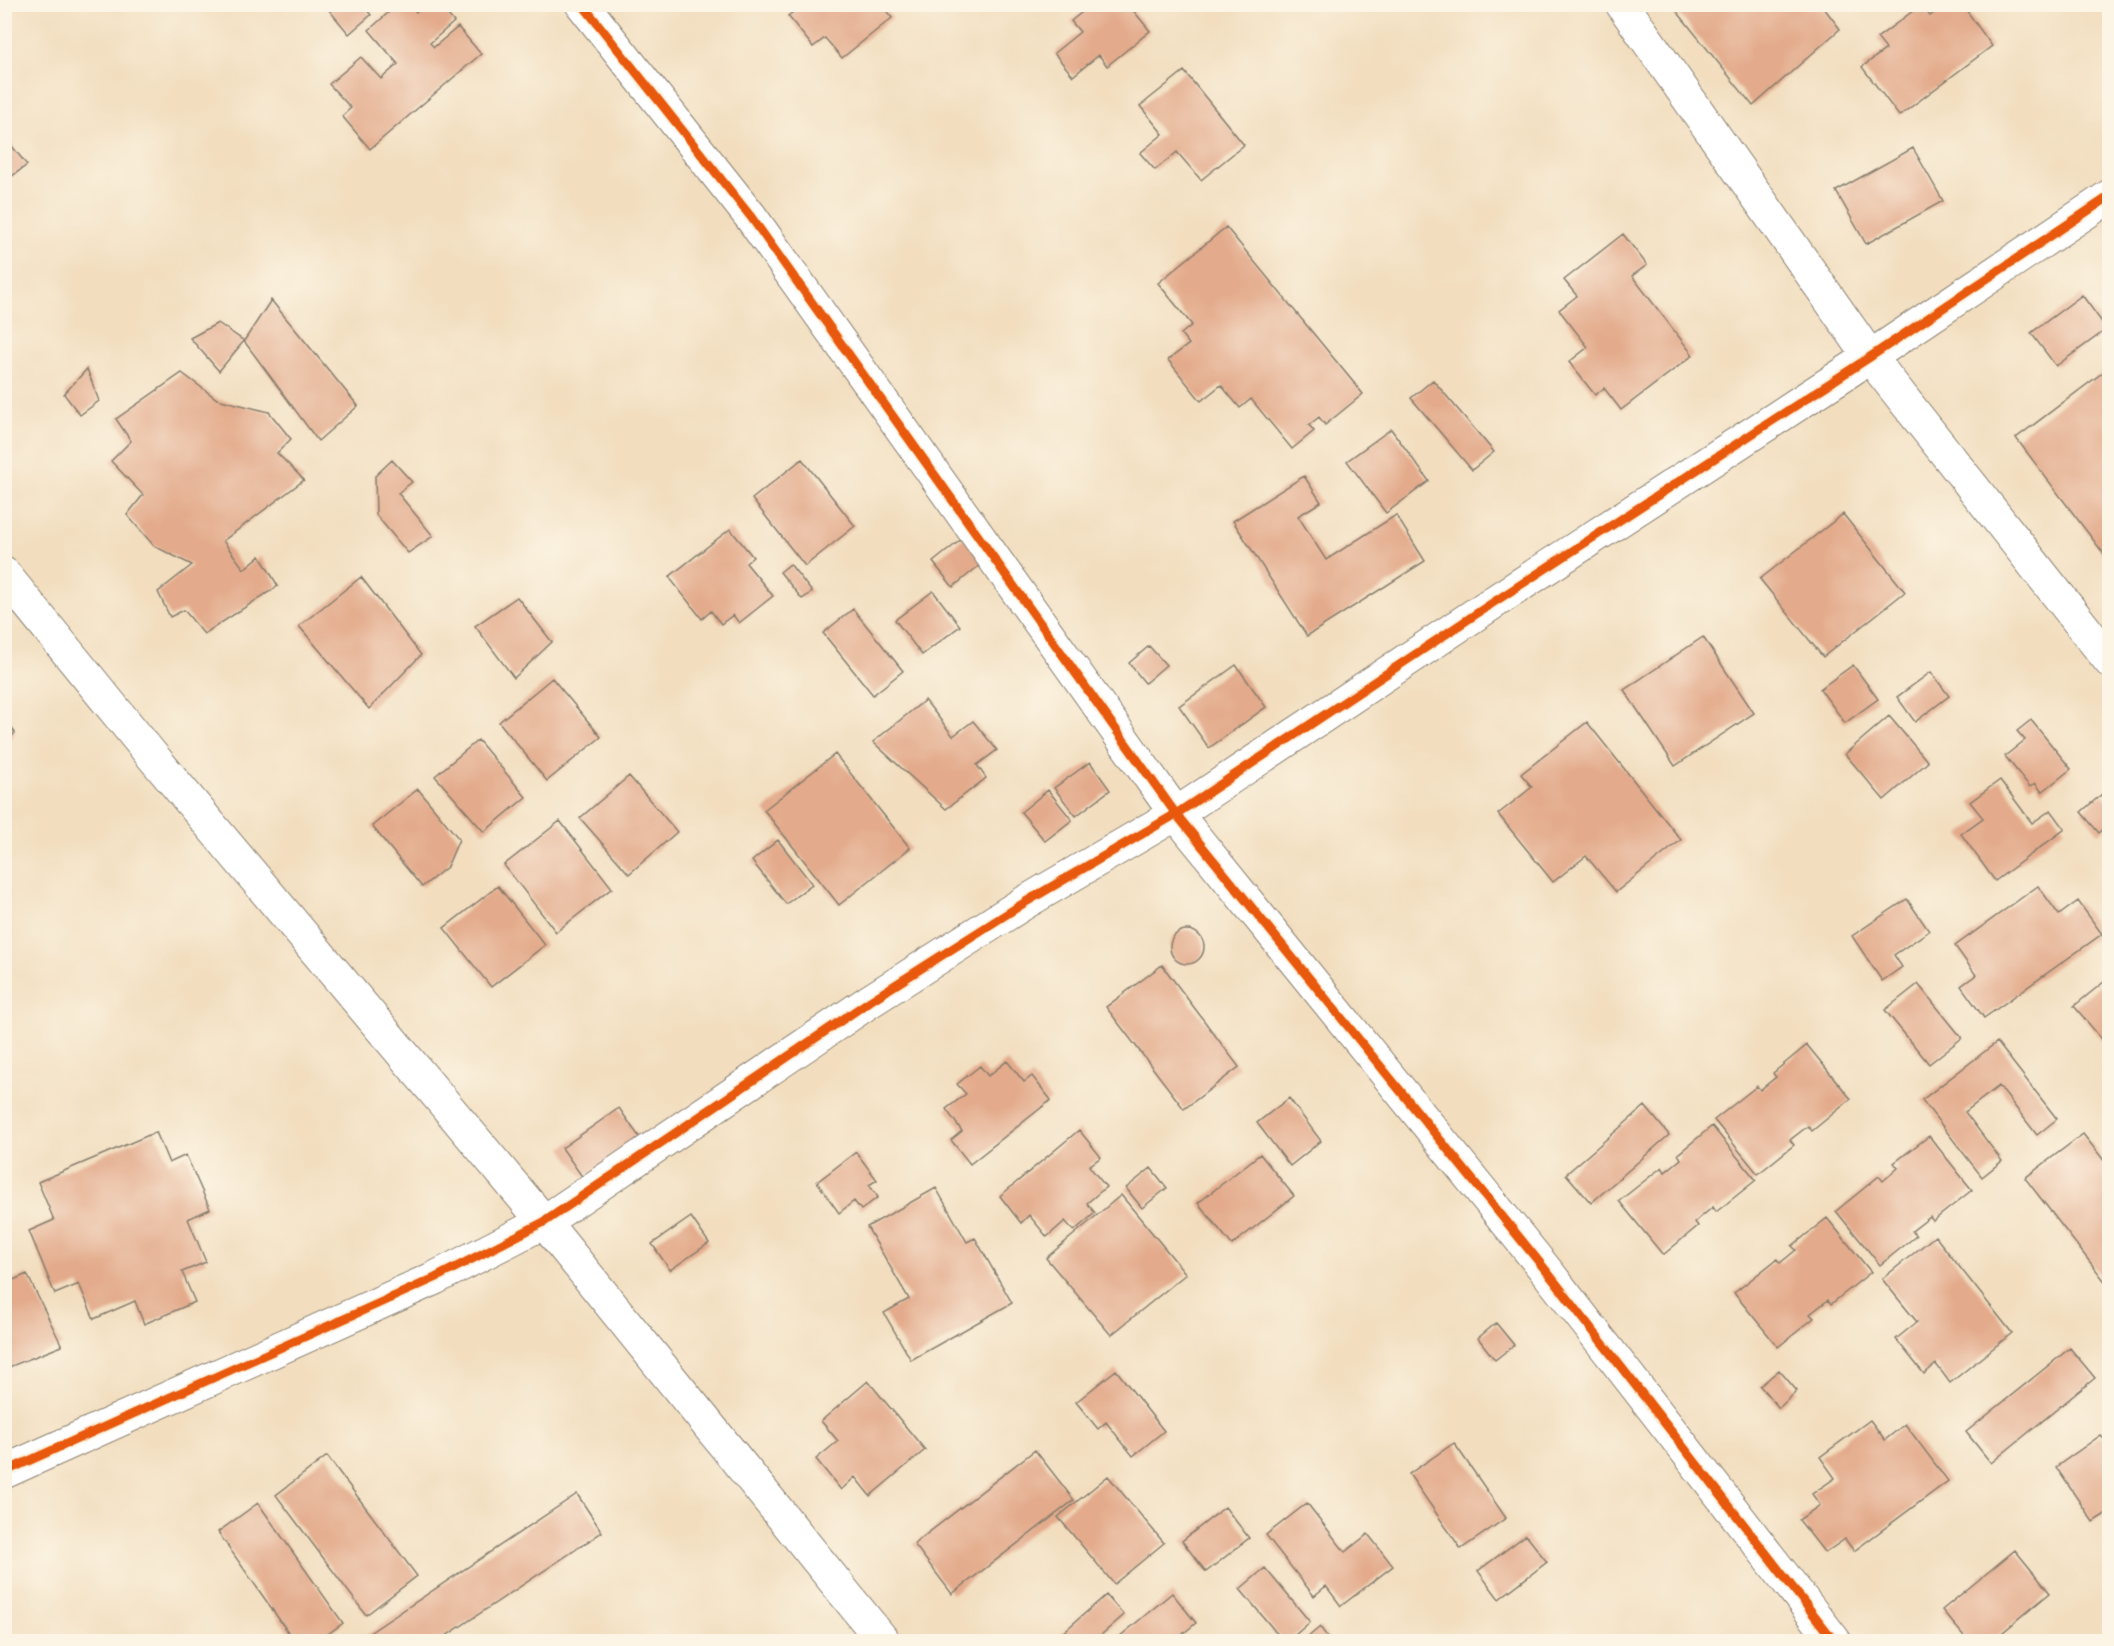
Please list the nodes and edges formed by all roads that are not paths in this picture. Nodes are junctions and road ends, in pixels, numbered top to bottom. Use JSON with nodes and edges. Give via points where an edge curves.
{"nodes":[{"id":1,"x":582,"y":4,"type":"edge"},
{"id":2,"x":1622,"y":4,"type":"edge"},
{"id":3,"x":2109,"y":196,"type":"edge"},
{"id":4,"x":1870,"y":357,"type":"junction"},
{"id":5,"x":4,"y":574,"type":"edge"},
{"id":6,"x":2109,"y":661,"type":"edge"},
{"id":7,"x":1176,"y":814,"type":"junction"},
{"id":8,"x":544,"y":1222,"type":"junction"},
{"id":9,"x":4,"y":1472,"type":"edge"},
{"id":10,"x":884,"y":1641,"type":"edge"},
{"id":11,"x":1835,"y":1641,"type":"edge"}],
"edges":[{"from":1,"to":7,"type":"street","via":[[751,217]]},
{"from":2,"to":4,"type":"street"},
{"from":3,"to":4,"type":"street"},
{"from":4,"to":6,"type":"street"},
{"from":4,"to":7,"type":"street"},
{"from":5,"to":8,"type":"street","via":[[148,752]]},
{"from":7,"to":8,"type":"street","via":[[1024,903],[870,1001]]},
{"from":7,"to":11,"type":"street","via":[[1548,1273]]},
{"from":8,"to":9,"type":"street","via":[[435,1278]]},
{"from":8,"to":10,"type":"street"}]}
